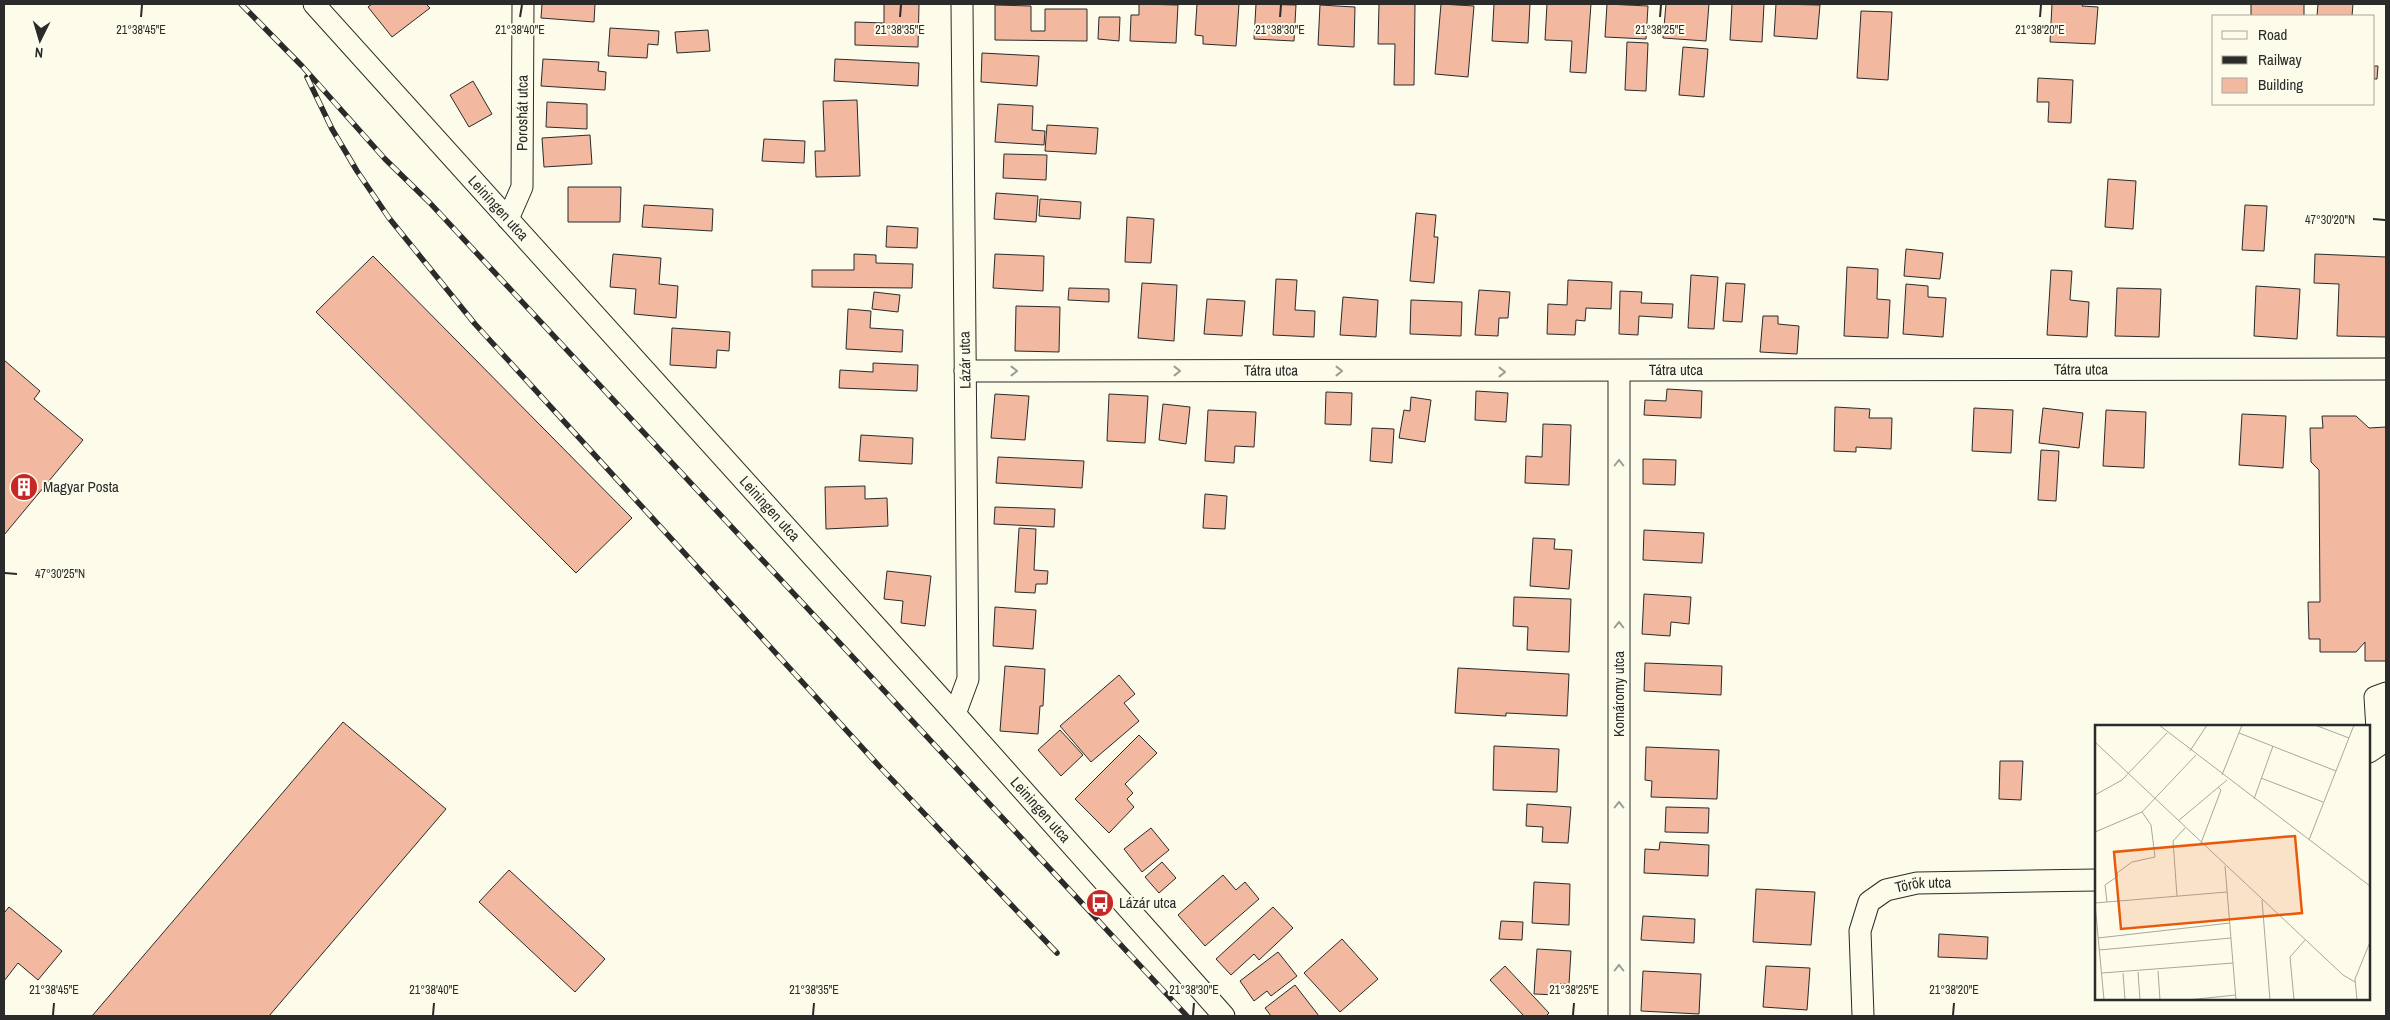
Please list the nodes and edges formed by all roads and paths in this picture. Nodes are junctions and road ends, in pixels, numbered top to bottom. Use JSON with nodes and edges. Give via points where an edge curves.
{"nodes":[{"id":1,"x":314,"y":4,"type":"edge"},
{"id":2,"x":523,"y":4,"type":"edge"},
{"id":3,"x":962,"y":4,"type":"edge"},
{"id":4,"x":508,"y":219,"type":"junction"},
{"id":5,"x":2386,"y":369,"type":"edge"},
{"id":6,"x":965,"y":371,"type":"junction"},
{"id":7,"x":1619,"y":372,"type":"junction"},
{"id":8,"x":2386,"y":693,"type":"edge"},
{"id":9,"x":955,"y":714,"type":"junction"},
{"id":10,"x":2373,"y":749,"type":"edge"},
{"id":11,"x":2095,"y":880,"type":"edge"},
{"id":12,"x":1224,"y":1016,"type":"edge"},
{"id":13,"x":1618,"y":1016,"type":"edge"},
{"id":14,"x":1863,"y":1016,"type":"edge"}],
"edges":[{"from":1,"to":4,"type":"street","name":"Leiningen utca"},
{"from":2,"to":4,"type":"street","name":"Poroshát utca","via":[[522,187]]},
{"from":3,"to":6,"type":"street","name":"Lázár utca"},
{"from":4,"to":9,"type":"street","name":"Leiningen utca"},
{"from":5,"to":7,"type":"street","name":"Tátra utca"},
{"from":6,"to":7,"type":"street","name":"Tátra utca","one_way":true},
{"from":6,"to":9,"type":"street","name":"Lázár utca","via":[[968,679]]},
{"from":13,"to":7,"type":"street","name":"Komáromy utca","one_way":true},
{"from":8,"to":10,"type":"street","via":[[2375,697]]},
{"from":9,"to":12,"type":"street","name":"Leiningen utca"},
{"from":11,"to":14,"type":"street","name":"Török utca","via":[[1917,883],[1886,890],[1869,902],[1860,931]]}]}
